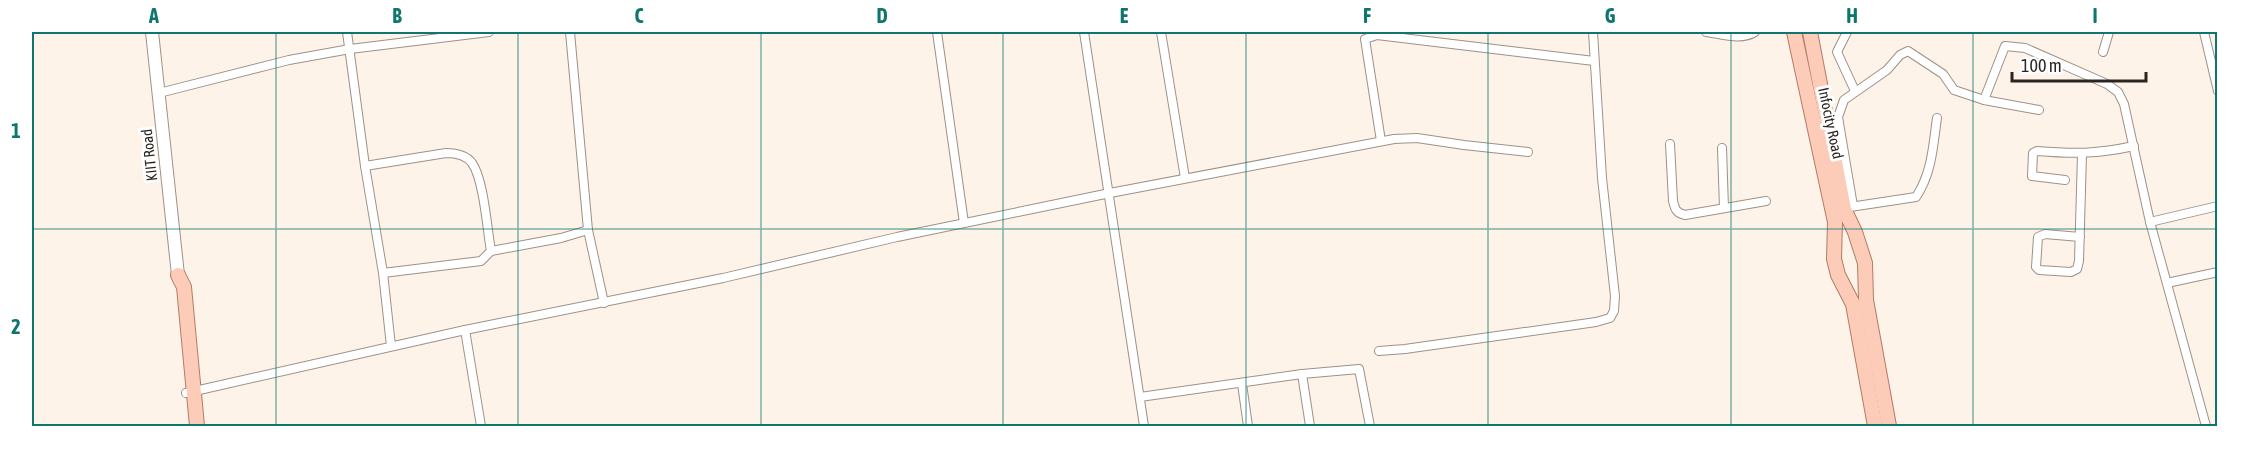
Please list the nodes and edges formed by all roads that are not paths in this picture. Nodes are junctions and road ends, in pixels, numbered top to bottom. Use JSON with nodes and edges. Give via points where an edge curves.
{"nodes":[{"id":1,"x":152,"y":32,"type":"edge"},
{"id":2,"x":347,"y":32,"type":"edge"},
{"id":3,"x":465,"y":32,"type":"edge"},
{"id":4,"x":489,"y":32,"type":"edge"},
{"id":5,"x":570,"y":32,"type":"edge"},
{"id":6,"x":937,"y":32,"type":"edge"},
{"id":7,"x":1084,"y":32,"type":"edge"},
{"id":8,"x":1161,"y":32,"type":"edge"},
{"id":9,"x":1593,"y":32,"type":"edge"},
{"id":10,"x":1706,"y":32,"type":"edge"},
{"id":11,"x":1755,"y":32,"type":"edge"},
{"id":12,"x":1794,"y":32,"type":"edge"},
{"id":13,"x":1810,"y":32,"type":"edge"},
{"id":14,"x":1847,"y":32,"type":"edge"},
{"id":15,"x":2109,"y":32,"type":"edge"},
{"id":16,"x":2204,"y":32,"type":"edge"},
{"id":17,"x":1365,"y":35,"type":"edge"},
{"id":18,"x":350,"y":49,"type":"junction"},
{"id":19,"x":2103,"y":52,"type":"dead end"},
{"id":20,"x":2214,"y":59,"type":"edge"},
{"id":21,"x":1594,"y":61,"type":"junction"},
{"id":22,"x":1855,"y":91,"type":"junction"},
{"id":23,"x":2217,"y":92,"type":"edge"},
{"id":24,"x":159,"y":93,"type":"junction"},
{"id":25,"x":1984,"y":100,"type":"junction"},
{"id":26,"x":2039,"y":110,"type":"dead end"},
{"id":27,"x":1937,"y":118,"type":"dead end"},
{"id":28,"x":1381,"y":141,"type":"junction"},
{"id":29,"x":1670,"y":144,"type":"dead end"},
{"id":30,"x":2134,"y":146,"type":"junction"},
{"id":31,"x":1722,"y":148,"type":"dead end"},
{"id":32,"x":1528,"y":152,"type":"dead end"},
{"id":33,"x":2082,"y":154,"type":"junction"},
{"id":34,"x":365,"y":166,"type":"junction"},
{"id":35,"x":1185,"y":178,"type":"junction"},
{"id":36,"x":2065,"y":180,"type":"dead end"},
{"id":37,"x":1110,"y":193,"type":"junction"},
{"id":38,"x":1766,"y":201,"type":"dead end"},
{"id":39,"x":2217,"y":206,"type":"edge"},
{"id":40,"x":1724,"y":208,"type":"junction"},
{"id":41,"x":1845,"y":214,"type":"junction"},
{"id":42,"x":2150,"y":222,"type":"junction"},
{"id":43,"x":964,"y":223,"type":"junction"},
{"id":44,"x":588,"y":230,"type":"junction"},
{"id":45,"x":2080,"y":237,"type":"junction"},
{"id":46,"x":491,"y":252,"type":"junction"},
{"id":47,"x":2217,"y":272,"type":"edge"},
{"id":48,"x":383,"y":273,"type":"junction"},
{"id":49,"x":178,"y":275,"type":"joint"},
{"id":50,"x":2166,"y":282,"type":"junction"},
{"id":51,"x":1859,"y":302,"type":"junction"},
{"id":52,"x":604,"y":303,"type":"junction"},
{"id":53,"x":465,"y":330,"type":"junction"},
{"id":54,"x":391,"y":346,"type":"junction"},
{"id":55,"x":1379,"y":351,"type":"dead end"},
{"id":56,"x":1302,"y":374,"type":"junction"},
{"id":57,"x":1242,"y":384,"type":"junction"},
{"id":58,"x":189,"y":392,"type":"junction"},
{"id":59,"x":1140,"y":397,"type":"junction"},
{"id":60,"x":189,"y":426,"type":"edge"},
{"id":61,"x":197,"y":426,"type":"edge"},
{"id":62,"x":481,"y":426,"type":"edge"},
{"id":63,"x":1144,"y":426,"type":"edge"},
{"id":64,"x":1248,"y":426,"type":"edge"},
{"id":65,"x":1310,"y":426,"type":"edge"},
{"id":66,"x":1370,"y":426,"type":"edge"},
{"id":67,"x":1875,"y":426,"type":"edge"},
{"id":68,"x":1889,"y":426,"type":"edge"},
{"id":69,"x":2206,"y":426,"type":"edge"}],
"edges":[{"from":1,"to":24,"type":"main road","name":"KIIT Road"},
{"from":2,"to":18,"type":"street"},
{"from":3,"to":4,"type":"street"},
{"from":3,"to":18,"type":"street"},
{"from":5,"to":44,"type":"street"},
{"from":6,"to":43,"type":"street"},
{"from":7,"to":37,"type":"street"},
{"from":8,"to":35,"type":"street"},
{"from":9,"to":21,"type":"street"},
{"from":10,"to":11,"type":"street","via":[[1737,37]]},
{"from":12,"to":41,"type":"main road","name":"Infocity Road"},
{"from":13,"to":41,"type":"main road","name":"Infocity Road"},
{"from":14,"to":22,"type":"street","via":[[1837,52]]},
{"from":15,"to":19,"type":"street"},
{"from":16,"to":20,"type":"street"},
{"from":17,"to":21,"type":"street"},
{"from":17,"to":28,"type":"street"},
{"from":18,"to":24,"type":"street"},
{"from":18,"to":34,"type":"street"},
{"from":20,"to":23,"type":"street"},
{"from":21,"to":55,"type":"street","via":[[1615,296],[1610,318]]},
{"from":22,"to":25,"type":"street","via":[[1908,51],[1943,74],[1954,90]]},
{"from":22,"to":41,"type":"street","via":[[1844,100],[1838,117]]},
{"from":24,"to":49,"type":"main road","name":"KIIT Road"},
{"from":25,"to":26,"type":"street"},
{"from":25,"to":30,"type":"street","via":[[2005,46],[2025,48],[2118,92]]},
{"from":27,"to":41,"type":"street","via":[[1930,168],[1916,197]]},
{"from":28,"to":32,"type":"street","via":[[1418,138]]},
{"from":28,"to":35,"type":"street"},
{"from":29,"to":40,"type":"street","via":[[1678,214]]},
{"from":30,"to":33,"type":"street"},
{"from":30,"to":42,"type":"street"},
{"from":31,"to":40,"type":"street"},
{"from":33,"to":36,"type":"street","via":[[2033,153],[2031,176]]},
{"from":33,"to":45,"type":"street"},
{"from":34,"to":46,"type":"street","via":[[446,153],[471,161],[479,179]]},
{"from":34,"to":48,"type":"street"},
{"from":35,"to":37,"type":"street"},
{"from":37,"to":43,"type":"street"},
{"from":37,"to":59,"type":"street"},
{"from":38,"to":40,"type":"street"},
{"from":39,"to":42,"type":"street"},
{"from":41,"to":51,"type":"main road","name":"Infocity Road","via":[[1865,263]]},
{"from":41,"to":51,"type":"main road","name":"Infocity Road","via":[[1834,259],[1838,275]]},
{"from":42,"to":50,"type":"street"},
{"from":43,"to":52,"type":"street"},
{"from":44,"to":46,"type":"street"},
{"from":44,"to":52,"type":"street"},
{"from":45,"to":45,"type":"street","via":[[2038,237],[2036,267],[2071,272],[2077,269]]},
{"from":46,"to":48,"type":"street","via":[[481,261]]},
{"from":47,"to":50,"type":"street"},
{"from":48,"to":54,"type":"street"},
{"from":49,"to":58,"type":"main road","name":"KIIT Road","via":[[175,286]]},
{"from":50,"to":69,"type":"street"},
{"from":51,"to":67,"type":"main road","name":"Infocity Road"},
{"from":51,"to":68,"type":"main road","name":"Infocity Road"},
{"from":52,"to":53,"type":"street"},
{"from":53,"to":54,"type":"street"},
{"from":53,"to":62,"type":"street"},
{"from":54,"to":58,"type":"street"},
{"from":56,"to":57,"type":"street"},
{"from":56,"to":65,"type":"street"},
{"from":56,"to":66,"type":"street","via":[[1359,369]]},
{"from":57,"to":59,"type":"street"},
{"from":57,"to":64,"type":"street"},
{"from":58,"to":60,"type":"main road","name":"KIIT Road"},
{"from":58,"to":61,"type":"main road","name":"KIIT Road"},
{"from":59,"to":63,"type":"street"}]}
